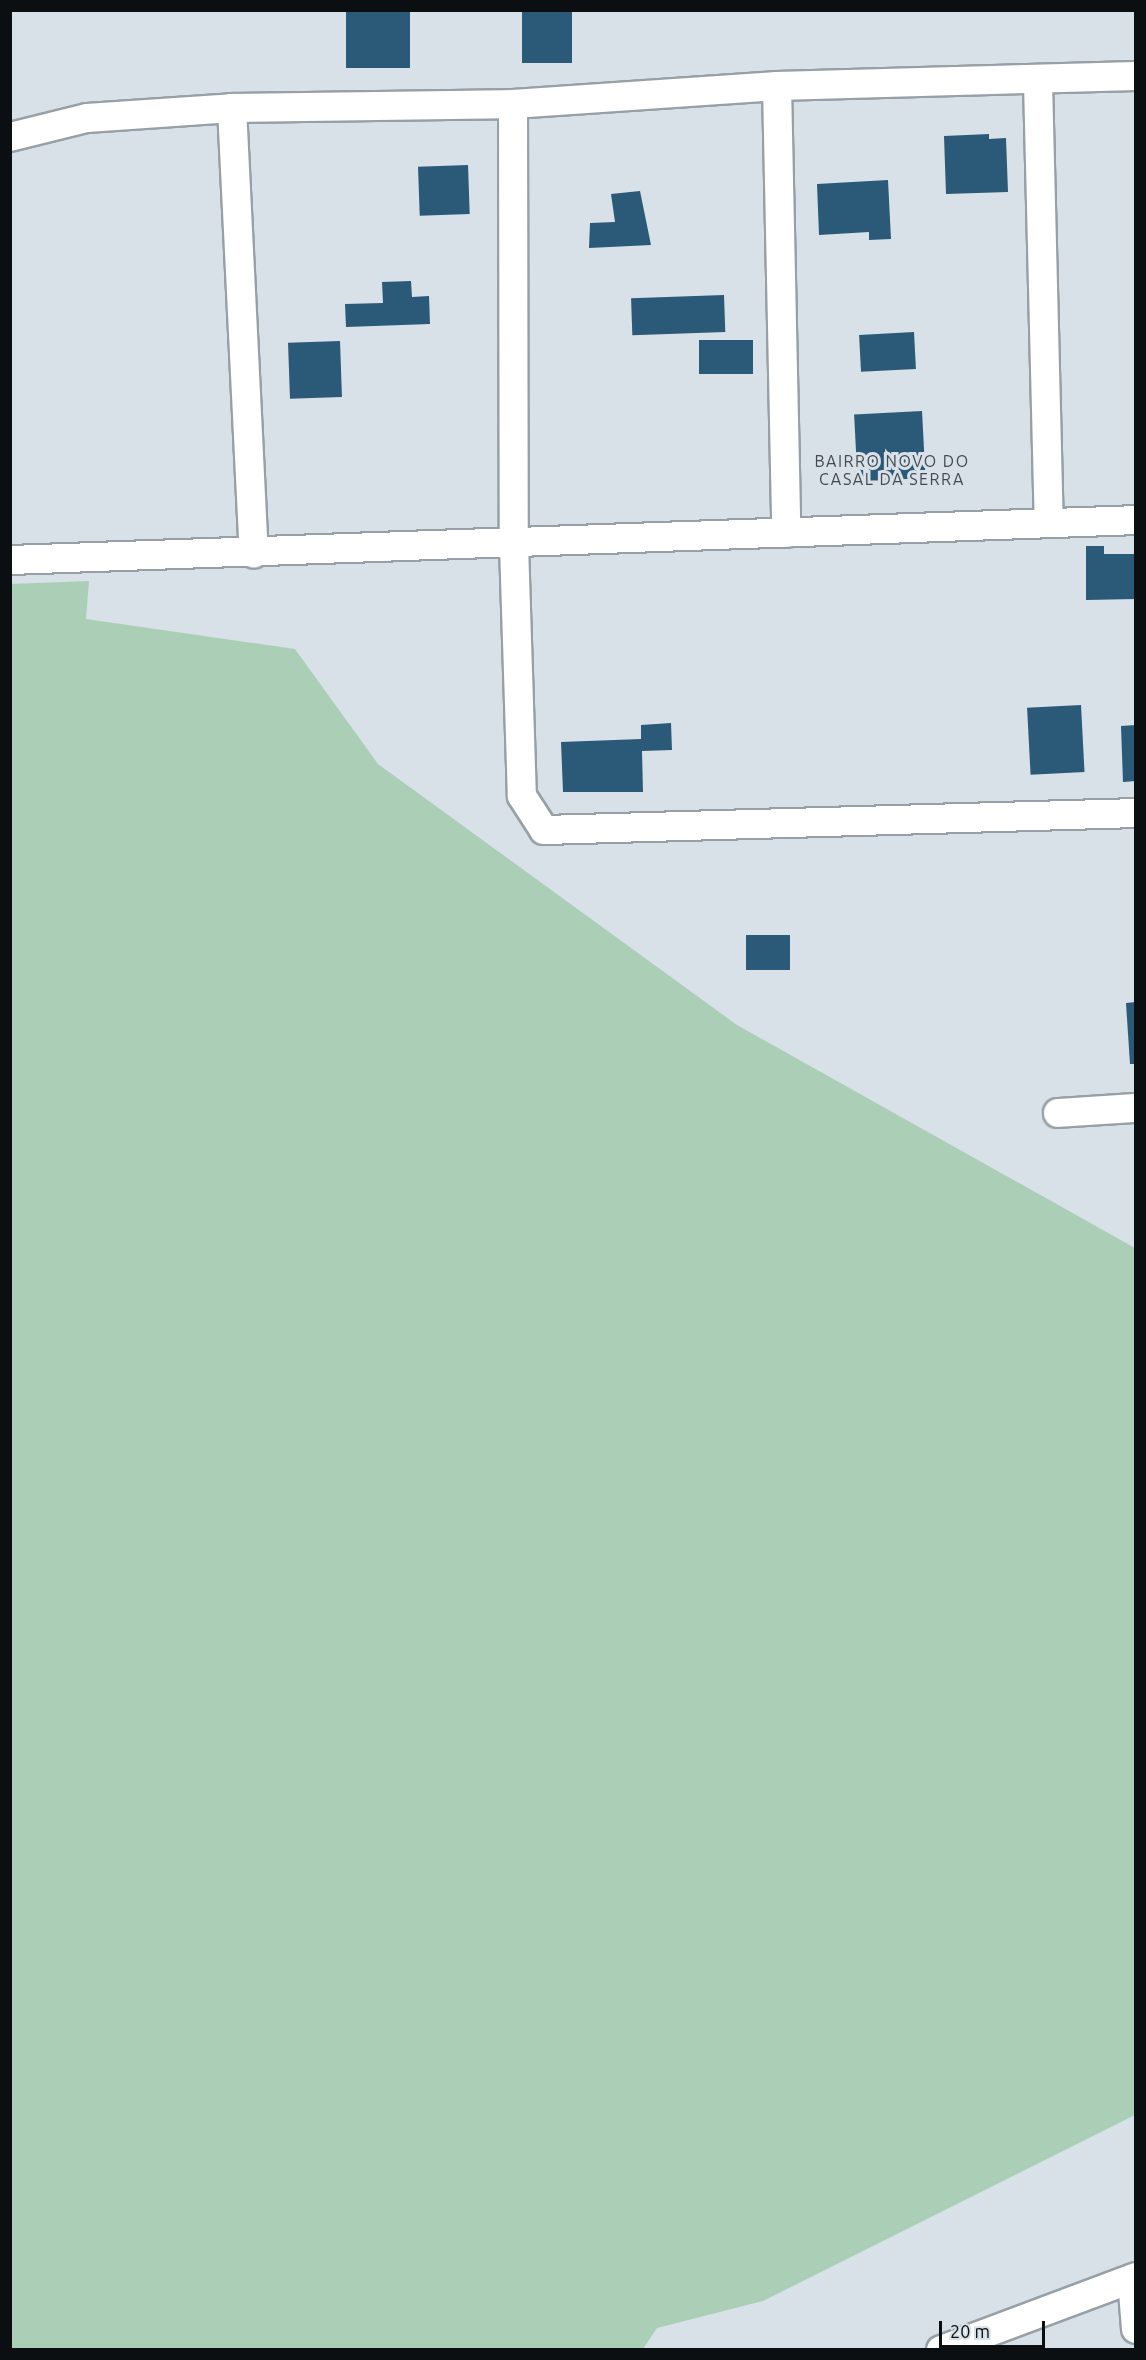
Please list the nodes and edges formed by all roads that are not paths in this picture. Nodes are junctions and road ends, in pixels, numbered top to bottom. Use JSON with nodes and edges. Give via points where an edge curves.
{"nodes":[{"id":1,"x":1136,"y":76,"type":"edge"},
{"id":2,"x":1038,"y":82,"type":"junction"},
{"id":3,"x":777,"y":86,"type":"junction"},
{"id":4,"x":513,"y":104,"type":"junction"},
{"id":5,"x":232,"y":108,"type":"junction"},
{"id":6,"x":10,"y":137,"type":"edge"},
{"id":7,"x":1136,"y":520,"type":"edge"},
{"id":8,"x":1049,"y":521,"type":"junction"},
{"id":9,"x":786,"y":533,"type":"junction"},
{"id":10,"x":514,"y":545,"type":"junction"},
{"id":11,"x":255,"y":553,"type":"junction"},
{"id":12,"x":10,"y":560,"type":"edge"},
{"id":13,"x":1136,"y":813,"type":"edge"},
{"id":14,"x":1136,"y":1108,"type":"edge"},
{"id":15,"x":1058,"y":1113,"type":"dead end"},
{"id":16,"x":1134,"y":2278,"type":"edge"},
{"id":17,"x":1136,"y":2329,"type":"edge"},
{"id":18,"x":941,"y":2349,"type":"edge"}],
"edges":[{"from":1,"to":2,"type":"street"},
{"from":2,"to":3,"type":"street"},
{"from":2,"to":8,"type":"street"},
{"from":3,"to":4,"type":"street"},
{"from":3,"to":9,"type":"street"},
{"from":4,"to":5,"type":"street"},
{"from":4,"to":10,"type":"street"},
{"from":5,"to":6,"type":"street","via":[[87,118]]},
{"from":5,"to":11,"type":"street"},
{"from":7,"to":8,"type":"street"},
{"from":8,"to":9,"type":"street"},
{"from":9,"to":10,"type":"street"},
{"from":10,"to":11,"type":"street"},
{"from":10,"to":13,"type":"street","via":[[522,796],[544,830]]},
{"from":11,"to":12,"type":"street"},
{"from":14,"to":15,"type":"street"},
{"from":16,"to":17,"type":"street"},
{"from":16,"to":18,"type":"street"}]}
